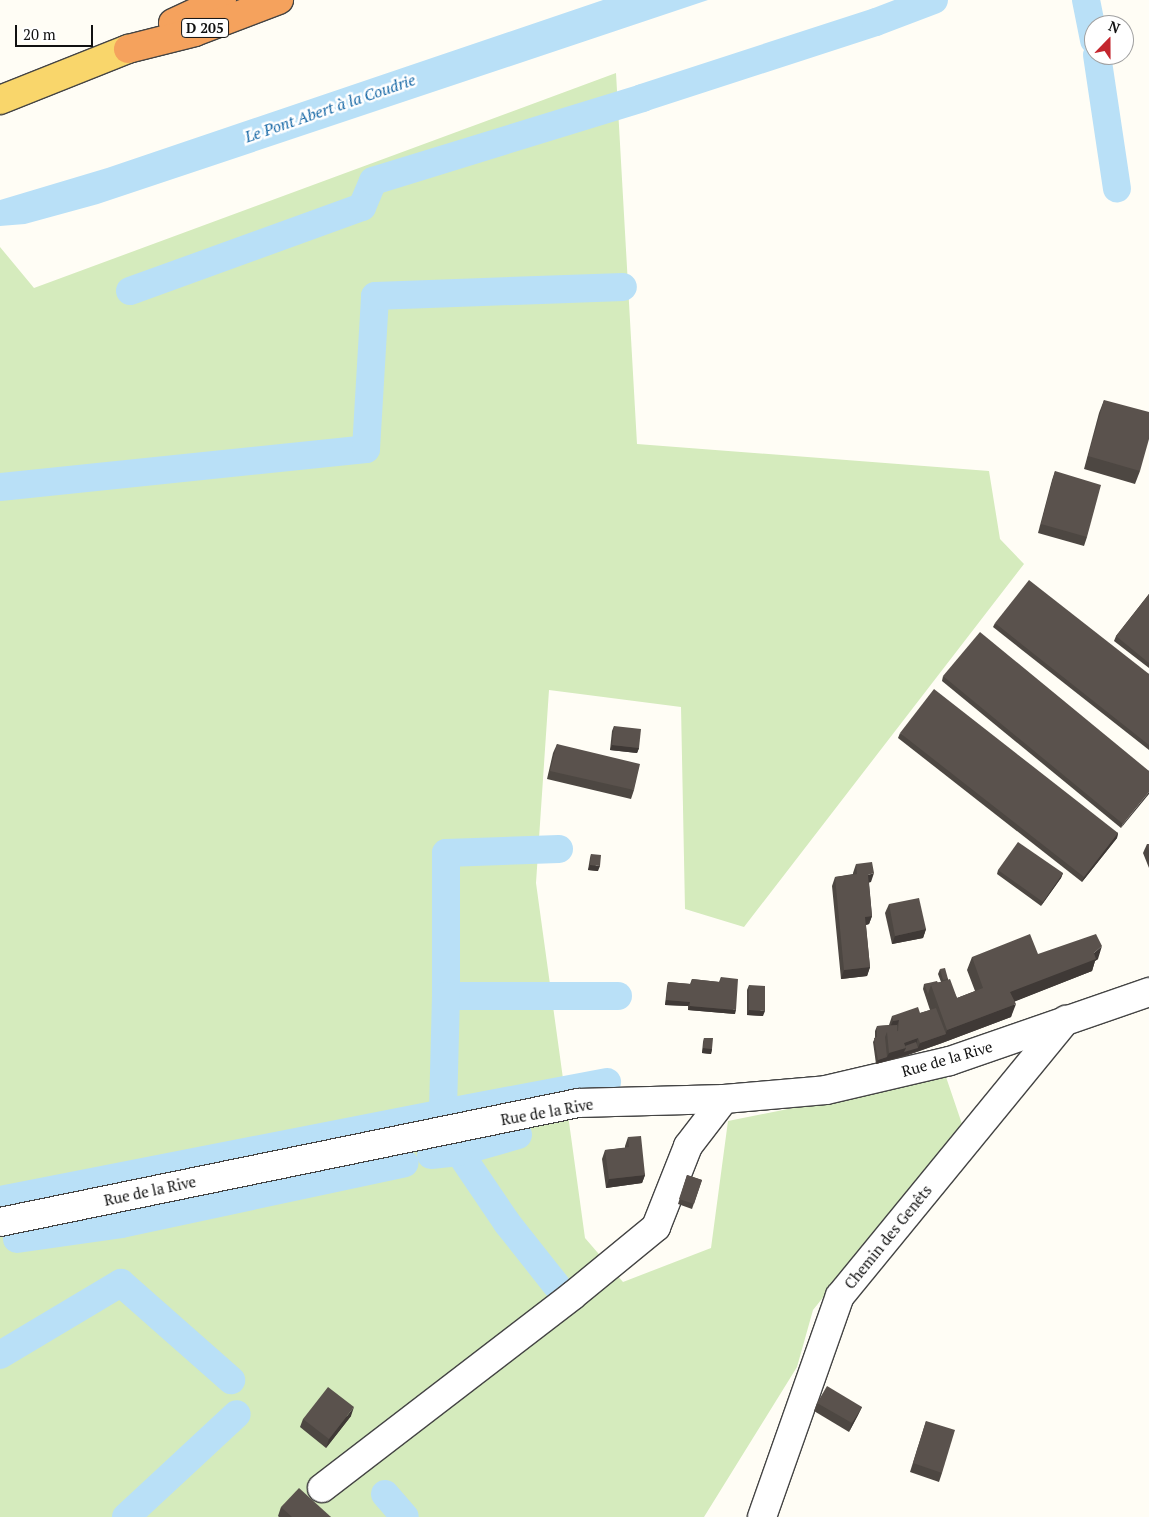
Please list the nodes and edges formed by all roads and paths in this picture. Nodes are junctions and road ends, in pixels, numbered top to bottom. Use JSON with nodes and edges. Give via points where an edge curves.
{"nodes":[{"id":1,"x":222,"y":0,"type":"edge"},
{"id":2,"x":279,"y":0,"type":"edge"},
{"id":3,"x":128,"y":49,"type":"junction"},
{"id":4,"x":0,"y":100,"type":"edge"},
{"id":5,"x":1149,"y":992,"type":"edge"},
{"id":6,"x":1066,"y":1020,"type":"junction"},
{"id":7,"x":724,"y":1099,"type":"junction"},
{"id":8,"x":0,"y":1222,"type":"edge"},
{"id":9,"x":322,"y":1488,"type":"dead end"},
{"id":10,"x":762,"y":1517,"type":"edge"}],
"edges":[{"from":1,"to":3,"type":"highway","number":"D 205"},
{"from":2,"to":3,"type":"highway","number":"D 205","via":[[195,32]]},
{"from":3,"to":4,"type":"main road","number":"D 205"},
{"from":5,"to":6,"type":"street","name":"Rue de la Rive"},
{"from":6,"to":7,"type":"street","name":"Rue de la Rive","via":[[950,1061],[836,1088]]},
{"from":6,"to":10,"type":"street","name":"Chemin des Genêts","via":[[840,1296]]},
{"from":7,"to":8,"type":"street","name":"Rue de la Rive","via":[[578,1103]]},
{"from":7,"to":9,"type":"street","via":[[688,1146],[656,1226],[572,1296]]}]}
